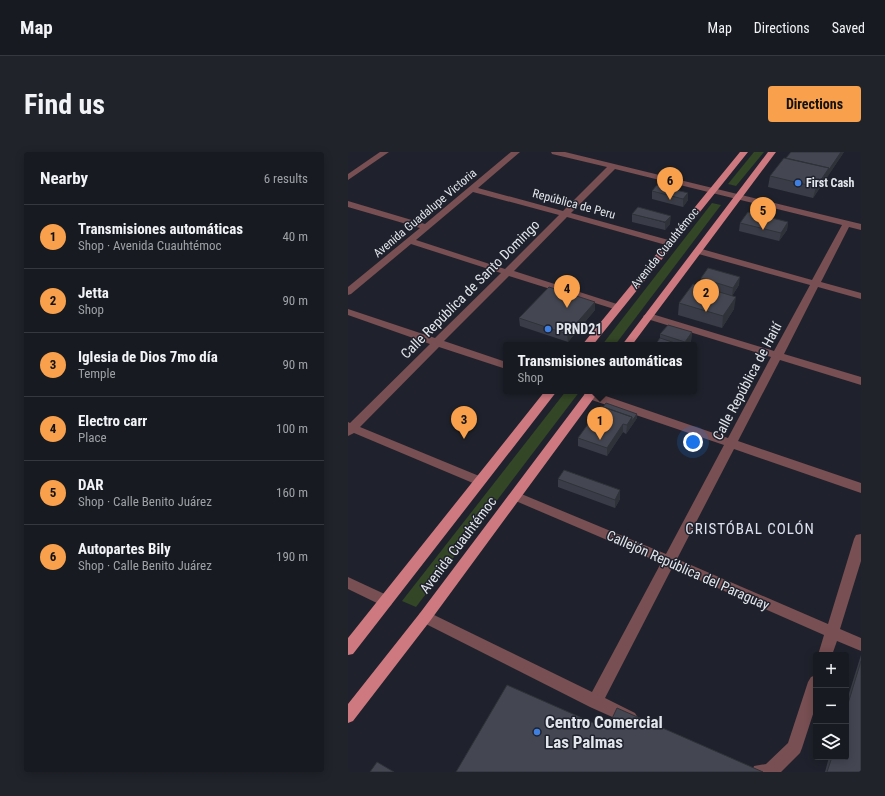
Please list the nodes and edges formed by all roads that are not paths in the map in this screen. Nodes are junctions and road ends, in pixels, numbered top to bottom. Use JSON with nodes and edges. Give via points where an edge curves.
{"nodes":[{"id":1,"x":385,"y":152,"type":"edge"},
{"id":2,"x":516,"y":152,"type":"edge"},
{"id":3,"x":555,"y":152,"type":"edge"},
{"id":4,"x":744,"y":152,"type":"edge"},
{"id":5,"x":772,"y":152,"type":"edge"},
{"id":6,"x":614,"y":166,"type":"junction"},
{"id":7,"x":348,"y":178,"type":"edge"},
{"id":8,"x":473,"y":189,"type":"junction"},
{"id":9,"x":712,"y":190,"type":"junction"},
{"id":10,"x":737,"y":197,"type":"junction"},
{"id":11,"x":348,"y":204,"type":"edge"},
{"id":12,"x":564,"y":214,"type":"junction"},
{"id":13,"x":847,"y":224,"type":"junction"},
{"id":14,"x":426,"y":227,"type":"junction"},
{"id":15,"x":861,"y":227,"type":"edge"},
{"id":16,"x":409,"y":241,"type":"junction"},
{"id":17,"x":669,"y":243,"type":"junction"},
{"id":18,"x":698,"y":251,"type":"junction"},
{"id":19,"x":506,"y":273,"type":"junction"},
{"id":20,"x":815,"y":283,"type":"junction"},
{"id":21,"x":348,"y":292,"type":"edge"},
{"id":22,"x":861,"y":296,"type":"edge"},
{"id":23,"x":617,"y":307,"type":"junction"},
{"id":24,"x":348,"y":312,"type":"edge"},
{"id":25,"x":648,"y":316,"type":"junction"},
{"id":26,"x":437,"y":342,"type":"junction"},
{"id":27,"x":589,"y":342,"type":"edge"},
{"id":28,"x":629,"y":342,"type":"edge"},
{"id":29,"x":777,"y":356,"type":"junction"},
{"id":30,"x":503,"y":365,"type":"edge"},
{"id":31,"x":861,"y":381,"type":"edge"},
{"id":32,"x":549,"y":394,"type":"edge"},
{"id":33,"x":590,"y":394,"type":"edge"},
{"id":34,"x":594,"y":394,"type":"edge"},
{"id":35,"x":349,"y":428,"type":"edge"},
{"id":36,"x":731,"y":444,"type":"junction"},
{"id":37,"x":480,"y":481,"type":"junction"},
{"id":38,"x":861,"y":488,"type":"edge"},
{"id":39,"x":515,"y":496,"type":"junction"},
{"id":40,"x":861,"y":539,"type":"edge"},
{"id":41,"x":669,"y":561,"type":"junction"},
{"id":42,"x":348,"y":583,"type":"edge"},
{"id":43,"x":386,"y":602,"type":"junction"},
{"id":44,"x":425,"y":617,"type":"junction"},
{"id":45,"x":832,"y":633,"type":"junction"},
{"id":46,"x":861,"y":645,"type":"edge"},
{"id":47,"x":348,"y":649,"type":"edge"},
{"id":48,"x":826,"y":652,"type":"edge"},
{"id":49,"x":814,"y":688,"type":"edge"},
{"id":50,"x":595,"y":702,"type":"junction"},
{"id":51,"x":348,"y":716,"type":"edge"},
{"id":52,"x":644,"y":725,"type":"edge"},
{"id":53,"x":760,"y":772,"type":"edge"},
{"id":54,"x":769,"y":772,"type":"edge"}],
"edges":[{"from":1,"to":7,"type":"street"},
{"from":2,"to":8,"type":"street","name":"Avenida Guadalupe Victoria"},
{"from":3,"to":6,"type":"street"},
{"from":4,"to":9,"type":"main road","name":"Avenida Cuauhtémoc"},
{"from":5,"to":10,"type":"main road","name":"Avenida Cuauhtémoc"},
{"from":6,"to":9,"type":"street"},
{"from":6,"to":12,"type":"street","name":"Calle República de Santo Domingo"},
{"from":8,"to":12,"type":"street","name":"República de Peru"},
{"from":8,"to":14,"type":"street","name":"Avenida Guadalupe Victoria"},
{"from":9,"to":10,"type":"street"},
{"from":9,"to":17,"type":"main road","name":"Avenida Cuauhtémoc"},
{"from":10,"to":13,"type":"street"},
{"from":10,"to":18,"type":"main road","name":"Avenida Cuauhtémoc"},
{"from":11,"to":14,"type":"street"},
{"from":12,"to":17,"type":"street","name":"República de Peru"},
{"from":12,"to":19,"type":"street","name":"Calle República de Santo Domingo"},
{"from":13,"to":15,"type":"street"},
{"from":13,"to":20,"type":"street","name":"Calle República de Haití"},
{"from":14,"to":16,"type":"street","name":"Avenida Guadalupe Victoria"},
{"from":16,"to":19,"type":"street"},
{"from":16,"to":21,"type":"street","name":"Avenida Guadalupe Victoria"},
{"from":17,"to":23,"type":"main road","name":"Avenida Cuauhtémoc"},
{"from":18,"to":20,"type":"street"},
{"from":18,"to":25,"type":"main road","name":"Avenida Cuauhtémoc"},
{"from":19,"to":23,"type":"street"},
{"from":19,"to":26,"type":"street","name":"Calle República de Santo Domingo"},
{"from":20,"to":22,"type":"street"},
{"from":20,"to":29,"type":"street","name":"Calle República de Haití"},
{"from":23,"to":27,"type":"main road","name":"Avenida Cuauhtémoc"},
{"from":24,"to":26,"type":"street"},
{"from":25,"to":28,"type":"main road","name":"Avenida Cuauhtémoc"},
{"from":25,"to":29,"type":"street"},
{"from":26,"to":30,"type":"street"},
{"from":26,"to":35,"type":"street","name":"Calle República de Santo Domingo"},
{"from":29,"to":31,"type":"street"},
{"from":29,"to":36,"type":"street","name":"Calle República de Haití"},
{"from":32,"to":37,"type":"main road","name":"Avenida Cuauhtémoc"},
{"from":33,"to":39,"type":"main road","name":"Avenida Cuauhtémoc"},
{"from":34,"to":36,"type":"street"},
{"from":35,"to":37,"type":"street"},
{"from":36,"to":38,"type":"street"},
{"from":36,"to":41,"type":"street","name":"Calle República de Haití"},
{"from":37,"to":43,"type":"main road","name":"Avenida Cuauhtémoc"},
{"from":39,"to":41,"type":"street","name":"Callejón República del Paraguay"},
{"from":39,"to":44,"type":"main road","name":"Avenida Cuauhtémoc"},
{"from":40,"to":45,"type":"street"},
{"from":41,"to":45,"type":"street","name":"Callejón República del Paraguay"},
{"from":41,"to":50,"type":"street","name":"Calle República de Haití"},
{"from":42,"to":43,"type":"street"},
{"from":43,"to":47,"type":"main road","name":"Avenida Cuauhtémoc"},
{"from":44,"to":50,"type":"street"},
{"from":44,"to":51,"type":"main road","name":"Avenida Cuauhtémoc"},
{"from":45,"to":46,"type":"street","name":"Callejón República del Paraguay"},
{"from":45,"to":48,"type":"street"},
{"from":49,"to":54,"type":"street","via":[[794,748]]},
{"from":50,"to":52,"type":"street"},
{"from":53,"to":54,"type":"street"}]}
